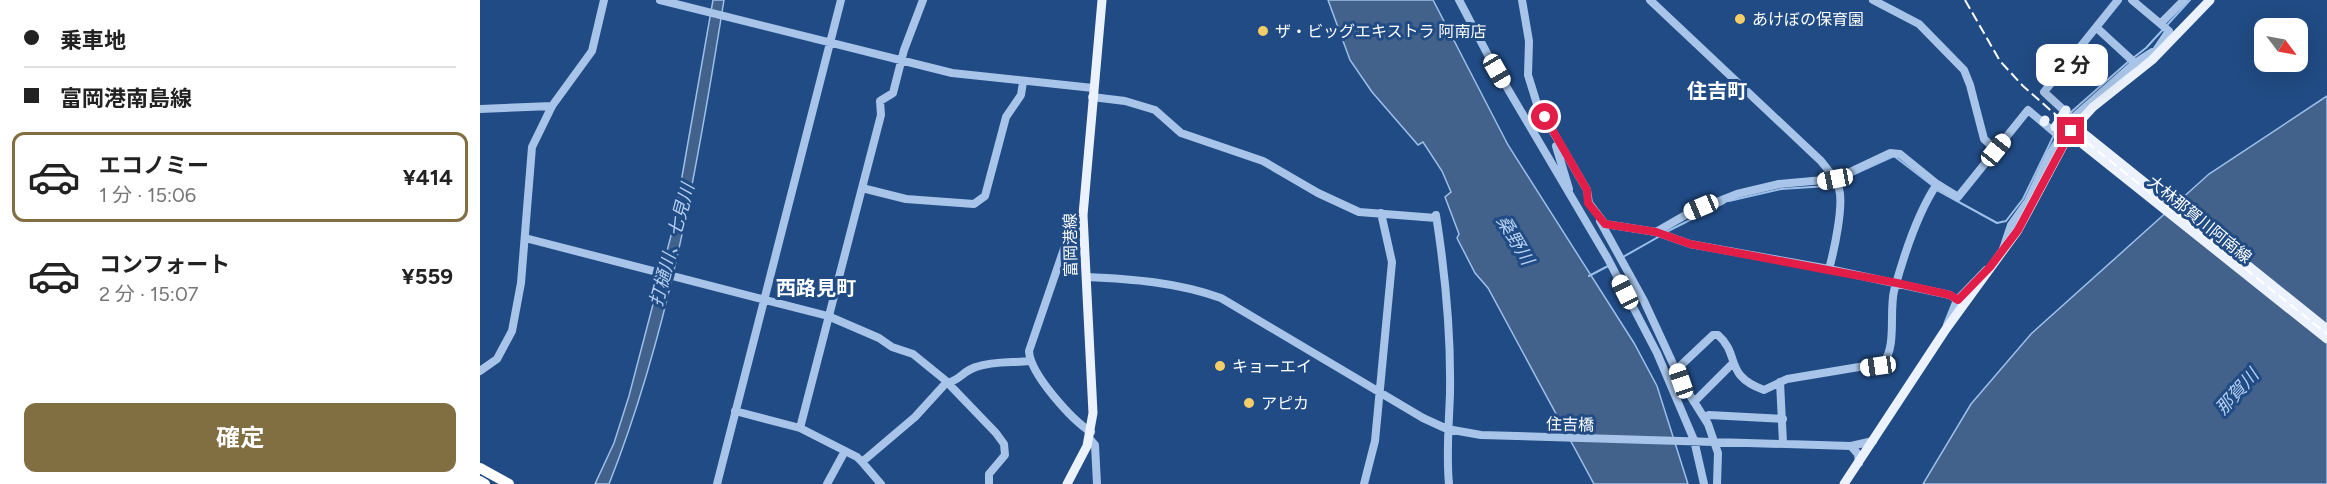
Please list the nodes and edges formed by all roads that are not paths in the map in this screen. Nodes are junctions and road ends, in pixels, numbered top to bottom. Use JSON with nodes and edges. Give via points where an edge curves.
{"nodes":[{"id":1,"x":604,"y":0,"type":"edge"},
{"id":2,"x":660,"y":0,"type":"edge"},
{"id":3,"x":841,"y":0,"type":"edge"},
{"id":4,"x":923,"y":0,"type":"edge"},
{"id":5,"x":1102,"y":0,"type":"edge"},
{"id":6,"x":1460,"y":0,"type":"edge"},
{"id":7,"x":1522,"y":0,"type":"edge"},
{"id":8,"x":1650,"y":0,"type":"edge"},
{"id":9,"x":1873,"y":0,"type":"edge"},
{"id":10,"x":2118,"y":0,"type":"edge"},
{"id":11,"x":2132,"y":0,"type":"edge"},
{"id":12,"x":2184,"y":0,"type":"edge"},
{"id":13,"x":2210,"y":0,"type":"edge"},
{"id":14,"x":2164,"y":26,"type":"junction"},
{"id":15,"x":2097,"y":28,"type":"junction"},
{"id":16,"x":831,"y":41,"type":"junction"},
{"id":17,"x":2157,"y":52,"type":"junction"},
{"id":18,"x":2132,"y":60,"type":"junction"},
{"id":19,"x":902,"y":61,"type":"junction"},
{"id":20,"x":1023,"y":82,"type":"junction"},
{"id":21,"x":1093,"y":93,"type":"junction"},
{"id":22,"x":552,"y":106,"type":"junction"},
{"id":23,"x":480,"y":109,"type":"edge"},
{"id":24,"x":2067,"y":112,"type":"junction"},
{"id":25,"x":1552,"y":131,"type":"junction"},
{"id":26,"x":2056,"y":133,"type":"junction"},
{"id":27,"x":2085,"y":141,"type":"junction"},
{"id":28,"x":1996,"y":150,"type":"junction"},
{"id":29,"x":1836,"y":182,"type":"junction"},
{"id":30,"x":1936,"y":187,"type":"junction"},
{"id":31,"x":862,"y":188,"type":"junction"},
{"id":32,"x":1569,"y":190,"type":"junction"},
{"id":33,"x":1382,"y":213,"type":"junction"},
{"id":34,"x":1083,"y":215,"type":"junction"},
{"id":35,"x":1600,"y":221,"type":"junction"},
{"id":36,"x":1660,"y":233,"type":"junction"},
{"id":37,"x":525,"y":238,"type":"junction"},
{"id":38,"x":2002,"y":250,"type":"junction"},
{"id":39,"x":1990,"y":267,"type":"junction"},
{"id":40,"x":1829,"y":269,"type":"junction"},
{"id":41,"x":1086,"y":277,"type":"junction"},
{"id":42,"x":1897,"y":283,"type":"junction"},
{"id":43,"x":765,"y":299,"type":"junction"},
{"id":44,"x":1958,"y":300,"type":"junction"},
{"id":45,"x":828,"y":316,"type":"junction"},
{"id":46,"x":1946,"y":329,"type":"junction"},
{"id":47,"x":2327,"y":329,"type":"edge"},
{"id":48,"x":2327,"y":339,"type":"edge"},
{"id":49,"x":1030,"y":361,"type":"junction"},
{"id":50,"x":1733,"y":363,"type":"junction"},
{"id":51,"x":1677,"y":369,"type":"junction"},
{"id":52,"x":480,"y":371,"type":"edge"},
{"id":53,"x":1780,"y":382,"type":"junction"},
{"id":54,"x":946,"y":383,"type":"junction"},
{"id":55,"x":1377,"y":392,"type":"junction"},
{"id":56,"x":1694,"y":402,"type":"junction"},
{"id":57,"x":735,"y":411,"type":"junction"},
{"id":58,"x":1704,"y":417,"type":"junction"},
{"id":59,"x":1783,"y":418,"type":"junction"},
{"id":60,"x":800,"y":428,"type":"junction"},
{"id":61,"x":1450,"y":429,"type":"junction"},
{"id":62,"x":1090,"y":436,"type":"junction"},
{"id":63,"x":1691,"y":440,"type":"junction"},
{"id":64,"x":1873,"y":441,"type":"junction"},
{"id":65,"x":1779,"y":443,"type":"junction"},
{"id":66,"x":1851,"y":446,"type":"junction"},
{"id":67,"x":845,"y":451,"type":"junction"},
{"id":68,"x":862,"y":462,"type":"junction"},
{"id":69,"x":1858,"y":463,"type":"junction"},
{"id":70,"x":480,"y":468,"type":"edge"},
{"id":71,"x":480,"y":482,"type":"edge"},
{"id":72,"x":485,"y":484,"type":"edge"},
{"id":73,"x":509,"y":484,"type":"edge"},
{"id":74,"x":717,"y":484,"type":"edge"},
{"id":75,"x":828,"y":484,"type":"edge"},
{"id":76,"x":881,"y":484,"type":"edge"},
{"id":77,"x":989,"y":484,"type":"edge"},
{"id":78,"x":1067,"y":484,"type":"edge"},
{"id":79,"x":1097,"y":484,"type":"edge"},
{"id":80,"x":1364,"y":484,"type":"edge"},
{"id":81,"x":1449,"y":484,"type":"edge"},
{"id":82,"x":1704,"y":484,"type":"edge"},
{"id":83,"x":1717,"y":484,"type":"edge"},
{"id":84,"x":1844,"y":484,"type":"edge"}],
"edges":[{"from":1,"to":22,"type":"street","via":[[592,51]]},
{"from":2,"to":16,"type":"street"},
{"from":3,"to":16,"type":"street"},
{"from":4,"to":19,"type":"street"},
{"from":5,"to":21,"type":"main road","name":"富岡港線"},
{"from":6,"to":32,"type":"street","via":[[1489,57]]},
{"from":7,"to":25,"type":"street","via":[[1529,40],[1528,75],[1537,104]]},
{"from":8,"to":29,"type":"street","via":[[1821,161]]},
{"from":9,"to":28,"type":"street","via":[[1919,24],[1964,70],[1984,139]]},
{"from":10,"to":15,"type":"street"},
{"from":11,"to":14,"type":"street"},
{"from":12,"to":14,"type":"street"},
{"from":13,"to":17,"type":"main road"},
{"from":14,"to":17,"type":"street","via":[[2169,31]]},
{"from":15,"to":18,"type":"street"},
{"from":15,"to":24,"type":"street","via":[[2044,92]]},
{"from":16,"to":19,"type":"street"},
{"from":16,"to":43,"type":"street"},
{"from":17,"to":18,"type":"street"},
{"from":17,"to":27,"type":"main road","via":[[2093,108]]},
{"from":18,"to":24,"type":"street"},
{"from":19,"to":20,"type":"street","via":[[952,73]]},
{"from":19,"to":31,"type":"street","via":[[893,93],[880,101],[880,116]]},
{"from":20,"to":21,"type":"street"},
{"from":20,"to":31,"type":"street","via":[[1021,94],[1006,117],[985,196],[980,201],[974,204],[913,200]]},
{"from":21,"to":33,"type":"street","via":[[1155,111],[1181,133],[1263,161],[1359,212]]},
{"from":21,"to":34,"type":"main road","name":"富岡港線"},
{"from":22,"to":23,"type":"street"},
{"from":22,"to":37,"type":"street","via":[[532,147]]},
{"from":24,"to":26,"type":"street"},
{"from":24,"to":27,"type":"main road","name":"大林那賀川阿南線","via":[[2062,116]]},
{"from":25,"to":32,"type":"street"},
{"from":25,"to":35,"type":"street","via":[[1587,190],[1588,203]]},
{"from":26,"to":27,"type":"main road","name":"大林那賀川阿南線","via":[[2057,124]]},
{"from":26,"to":28,"type":"street","via":[[2028,110]]},
{"from":26,"to":38,"type":"street","via":[[2028,201]]},
{"from":27,"to":38,"type":"main road","via":[[2055,156],[2031,209]]},
{"from":27,"to":47,"type":"main road","name":"大林那賀川阿南線"},
{"from":27,"to":48,"type":"main road","name":"大林那賀川阿南線"},
{"from":28,"to":30,"type":"street","via":[[1958,196]]},
{"from":29,"to":30,"type":"street","via":[[1895,152]]},
{"from":29,"to":36,"type":"street","via":[[1779,184],[1737,194],[1689,213]]},
{"from":29,"to":40,"type":"street","via":[[1840,193],[1836,243]]},
{"from":30,"to":42,"type":"street","via":[[1920,216]]},
{"from":31,"to":45,"type":"street"},
{"from":32,"to":63,"type":"street","via":[[1657,354]]},
{"from":33,"to":55,"type":"street","via":[[1392,262]]},
{"from":33,"to":61,"type":"street","via":[[1436,216],[1449,350]]},
{"from":34,"to":41,"type":"main road","name":"富岡港線"},
{"from":34,"to":49,"type":"street","via":[[1067,240],[1046,296],[1029,351]]},
{"from":35,"to":36,"type":"street"},
{"from":35,"to":51,"type":"street"},
{"from":36,"to":40,"type":"street","via":[[1690,244]]},
{"from":37,"to":43,"type":"street"},
{"from":37,"to":52,"type":"street","via":[[512,331],[497,359]]},
{"from":38,"to":39,"type":"main road"},
{"from":39,"to":44,"type":"street"},
{"from":39,"to":46,"type":"main road"},
{"from":40,"to":42,"type":"street"},
{"from":41,"to":55,"type":"street","name":"住吉橋","via":[[1151,281],[1189,287],[1221,298]]},
{"from":41,"to":62,"type":"main road","name":"富岡港線","via":[[1093,413]]},
{"from":42,"to":44,"type":"street"},
{"from":42,"to":53,"type":"street","via":[[1889,352],[1883,363]]},
{"from":43,"to":45,"type":"street"},
{"from":43,"to":57,"type":"street"},
{"from":44,"to":46,"type":"street"},
{"from":45,"to":54,"type":"street","via":[[913,354]]},
{"from":45,"to":60,"type":"street"},
{"from":46,"to":64,"type":"main road"},
{"from":49,"to":54,"type":"street","via":[[1002,361],[975,367]]},
{"from":49,"to":62,"type":"street"},
{"from":50,"to":51,"type":"street","via":[[1721,337],[1713,335]]},
{"from":50,"to":53,"type":"street","via":[[1738,376],[1760,388]]},
{"from":50,"to":56,"type":"street"},
{"from":51,"to":56,"type":"street"},
{"from":53,"to":59,"type":"street"},
{"from":54,"to":68,"type":"street","via":[[915,417]]},
{"from":54,"to":77,"type":"street","via":[[978,412],[1004,444],[1005,455],[989,474]]},
{"from":55,"to":61,"type":"street","name":"住吉橋"},
{"from":55,"to":80,"type":"street","via":[[1375,441]]},
{"from":56,"to":58,"type":"street"},
{"from":57,"to":60,"type":"street"},
{"from":57,"to":74,"type":"street"},
{"from":58,"to":59,"type":"street"},
{"from":58,"to":83,"type":"street","via":[[1718,453]]},
{"from":59,"to":65,"type":"street"},
{"from":60,"to":67,"type":"street"},
{"from":61,"to":63,"type":"street","name":"住吉橋","via":[[1497,435]]},
{"from":61,"to":81,"type":"street"},
{"from":62,"to":78,"type":"main road","name":"富岡港線"},
{"from":62,"to":79,"type":"street","via":[[1095,445]]},
{"from":63,"to":65,"type":"street","name":"住吉橋"},
{"from":63,"to":82,"type":"street"},
{"from":64,"to":66,"type":"street","name":"住吉橋"},
{"from":64,"to":69,"type":"main road"},
{"from":65,"to":66,"type":"street","name":"住吉橋"},
{"from":66,"to":69,"type":"street","via":[[1858,454]]},
{"from":67,"to":68,"type":"street"},
{"from":67,"to":75,"type":"street"},
{"from":68,"to":76,"type":"street"},
{"from":69,"to":84,"type":"main road"},
{"from":70,"to":73,"type":"highway"},
{"from":71,"to":72,"type":"highway"}]}
